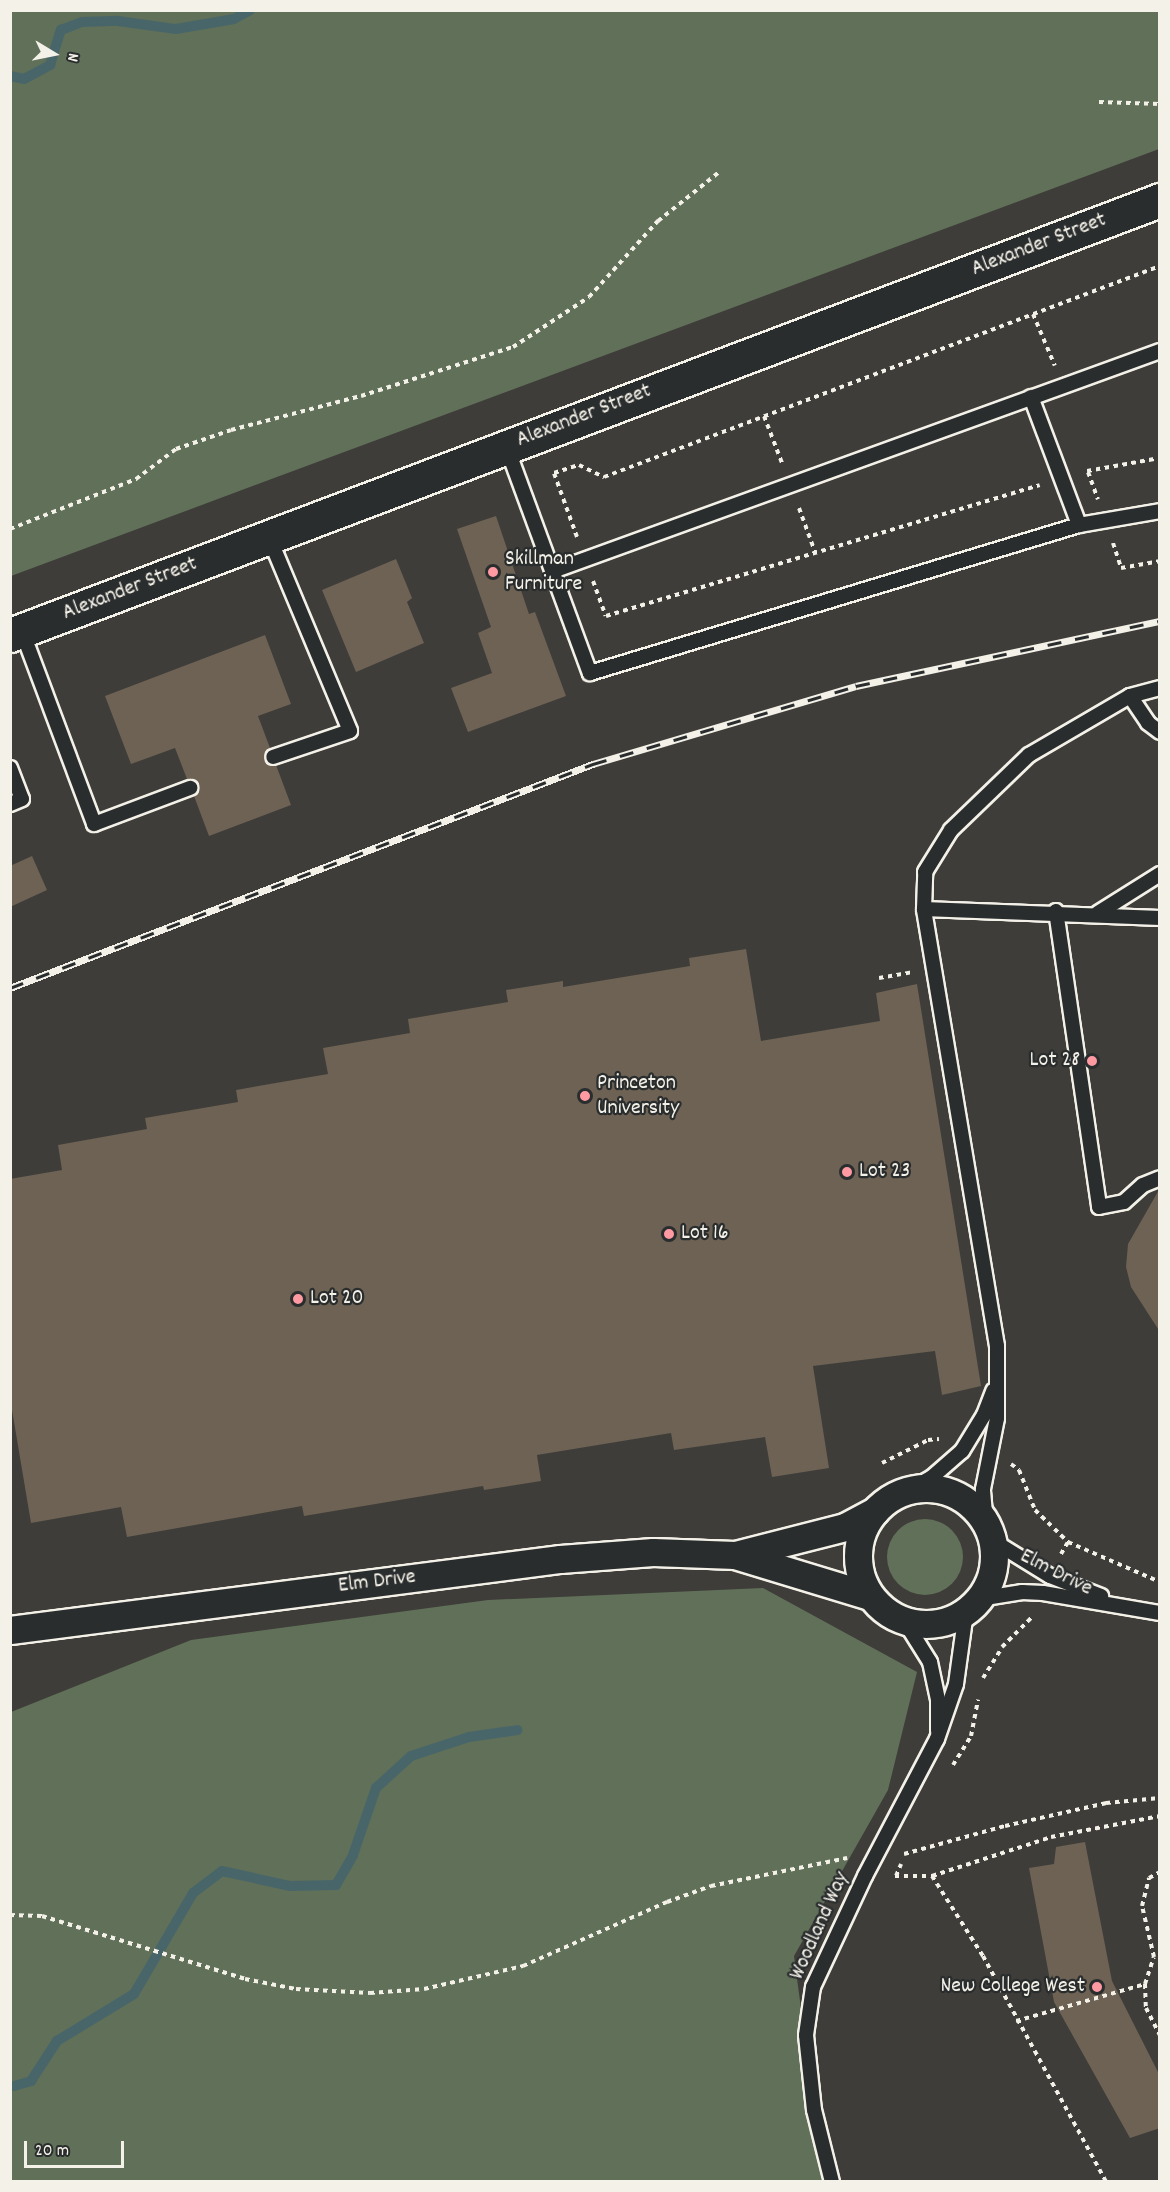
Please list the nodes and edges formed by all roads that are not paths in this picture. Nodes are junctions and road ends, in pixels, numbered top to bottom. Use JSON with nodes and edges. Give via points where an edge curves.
{"nodes":[{"id":1,"x":1160,"y":200,"type":"edge"},
{"id":2,"x":1160,"y":351,"type":"edge"},
{"id":3,"x":1031,"y":397,"type":"junction"},
{"id":4,"x":506,"y":446,"type":"junction"},
{"id":5,"x":1160,"y":511,"type":"edge"},
{"id":6,"x":1079,"y":525,"type":"junction"},
{"id":7,"x":268,"y":535,"type":"junction"},
{"id":8,"x":553,"y":572,"type":"junction"},
{"id":9,"x":16,"y":633,"type":"edge"},
{"id":10,"x":1160,"y":688,"type":"edge"},
{"id":11,"x":1130,"y":696,"type":"junction"},
{"id":12,"x":1160,"y":732,"type":"edge"},
{"id":13,"x":273,"y":757,"type":"dead end"},
{"id":14,"x":10,"y":768,"type":"edge"},
{"id":15,"x":190,"y":788,"type":"dead end"},
{"id":16,"x":16,"y":801,"type":"edge"},
{"id":17,"x":1160,"y":874,"type":"edge"},
{"id":18,"x":924,"y":909,"type":"junction"},
{"id":19,"x":1056,"y":911,"type":"junction"},
{"id":20,"x":1098,"y":913,"type":"junction"},
{"id":21,"x":1160,"y":918,"type":"edge"},
{"id":22,"x":1160,"y":1179,"type":"edge"},
{"id":23,"x":998,"y":1369,"type":"junction"},
{"id":24,"x":909,"y":1490,"type":"junction"},
{"id":25,"x":875,"y":1511,"type":"junction"},
{"id":26,"x":988,"y":1532,"type":"junction"},
{"id":27,"x":735,"y":1555,"type":"junction"},
{"id":28,"x":870,"y":1596,"type":"junction"},
{"id":29,"x":1123,"y":1604,"type":"junction"},
{"id":30,"x":972,"y":1605,"type":"junction"},
{"id":31,"x":1160,"y":1613,"type":"edge"},
{"id":32,"x":905,"y":1622,"type":"junction"},
{"id":33,"x":14,"y":1632,"type":"edge"},
{"id":34,"x":938,"y":1739,"type":"junction"},
{"id":35,"x":832,"y":2181,"type":"edge"}],
"edges":[{"from":1,"to":4,"type":"main road","name":"Alexander Street"},
{"from":2,"to":3,"type":"lane"},
{"from":3,"to":6,"type":"lane"},
{"from":3,"to":8,"type":"lane"},
{"from":4,"to":7,"type":"main road","name":"Alexander Street"},
{"from":4,"to":8,"type":"lane"},
{"from":5,"to":6,"type":"lane"},
{"from":6,"to":8,"type":"lane","via":[[590,673]]},
{"from":7,"to":9,"type":"main road","name":"Alexander Street"},
{"from":7,"to":13,"type":"lane","via":[[350,731]]},
{"from":9,"to":15,"type":"lane","via":[[94,824]]},
{"from":10,"to":11,"type":"lane"},
{"from":11,"to":12,"type":"lane","via":[[1148,723]]},
{"from":11,"to":18,"type":"lane","via":[[1029,755],[989,790],[951,830],[929,861],[923,884]]},
{"from":14,"to":16,"type":"lane"},
{"from":17,"to":20,"type":"lane"},
{"from":18,"to":19,"type":"lane"},
{"from":18,"to":23,"type":"lane"},
{"from":19,"to":20,"type":"lane"},
{"from":19,"to":22,"type":"lane","via":[[1098,1207],[1124,1202],[1143,1185]]},
{"from":20,"to":21,"type":"lane"},
{"from":23,"to":24,"type":"lane","via":[[984,1415],[962,1451],[931,1478]]},
{"from":23,"to":26,"type":"lane","via":[[997,1418],[983,1489]]},
{"from":24,"to":25,"type":"street"},
{"from":24,"to":26,"type":"street","via":[[932,1488],[955,1494],[974,1508]]},
{"from":25,"to":27,"type":"street","name":"Elm Drive","via":[[845,1527]]},
{"from":25,"to":28,"type":"street","via":[[861,1533],[858,1558]]},
{"from":26,"to":29,"type":"lane","name":"Elm Drive","via":[[1050,1576]]},
{"from":26,"to":30,"type":"street","via":[[993,1565]]},
{"from":27,"to":28,"type":"street","name":"Elm Drive"},
{"from":27,"to":33,"type":"street","name":"Elm Drive","via":[[653,1552],[560,1559],[201,1603]]},
{"from":28,"to":32,"type":"street","via":[[885,1612]]},
{"from":29,"to":30,"type":"lane","name":"Elm Drive","via":[[1022,1592]]},
{"from":29,"to":31,"type":"lane","name":"Elm Drive"},
{"from":30,"to":32,"type":"street","via":[[928,1625]]},
{"from":30,"to":34,"type":"lane","name":"Woodland Way","via":[[956,1684]]},
{"from":32,"to":34,"type":"lane","via":[[921,1643],[936,1682]]},
{"from":34,"to":35,"type":"lane","name":"Woodland Way","via":[[865,1876],[813,1987],[806,2035],[813,2110]]}]}
